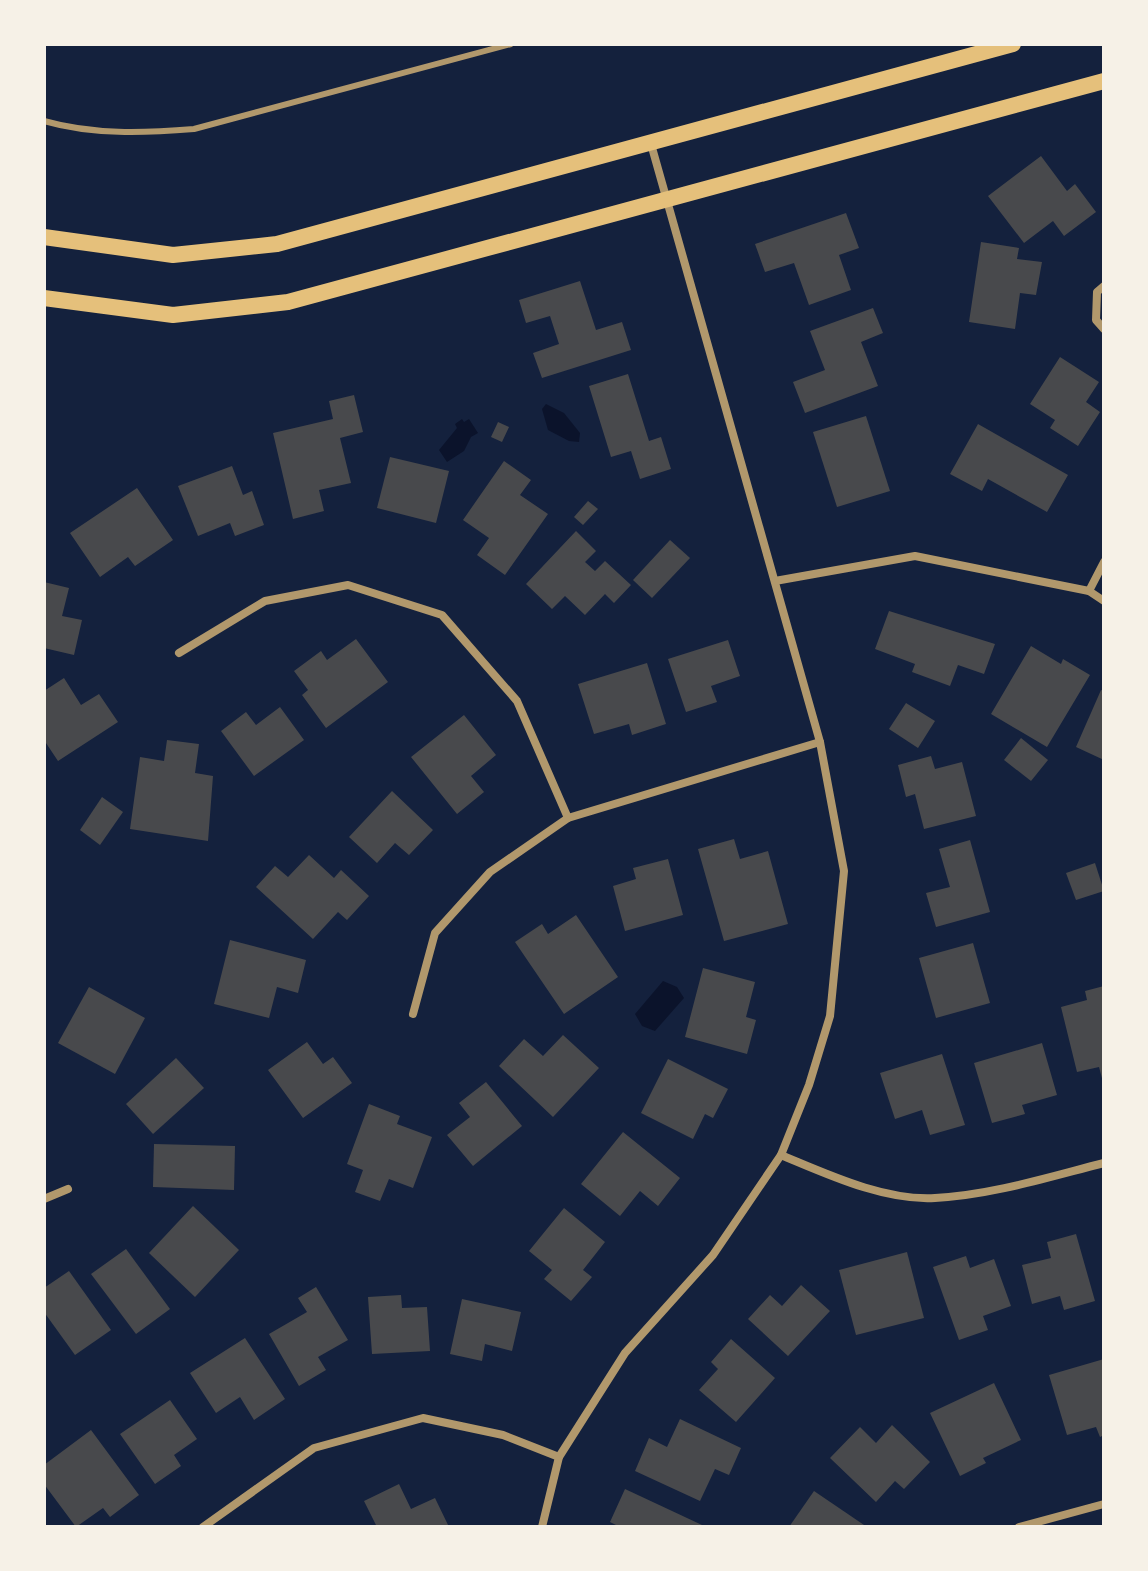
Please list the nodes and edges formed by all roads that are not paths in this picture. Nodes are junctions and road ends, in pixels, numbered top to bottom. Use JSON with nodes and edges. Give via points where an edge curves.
{"nodes":[{"id":1,"x":511,"y":44,"type":"edge"},
{"id":2,"x":1013,"y":44,"type":"edge"},
{"id":3,"x":1104,"y":81,"type":"edge"},
{"id":4,"x":44,"y":121,"type":"edge"},
{"id":5,"x":651,"y":144,"type":"junction"},
{"id":6,"x":667,"y":202,"type":"junction"},
{"id":7,"x":44,"y":237,"type":"edge"},
{"id":8,"x":1104,"y":286,"type":"edge"},
{"id":9,"x":44,"y":298,"type":"edge"},
{"id":10,"x":1104,"y":329,"type":"edge"},
{"id":11,"x":1104,"y":562,"type":"edge"},
{"id":12,"x":775,"y":581,"type":"junction"},
{"id":13,"x":1089,"y":591,"type":"junction"},
{"id":14,"x":1104,"y":601,"type":"edge"},
{"id":15,"x":179,"y":653,"type":"dead end"},
{"id":16,"x":820,"y":742,"type":"junction"},
{"id":17,"x":568,"y":818,"type":"junction"},
{"id":18,"x":413,"y":1014,"type":"dead end"},
{"id":19,"x":781,"y":1155,"type":"junction"},
{"id":20,"x":1104,"y":1163,"type":"edge"},
{"id":21,"x":68,"y":1189,"type":"dead end"},
{"id":22,"x":44,"y":1199,"type":"edge"},
{"id":23,"x":559,"y":1457,"type":"junction"},
{"id":24,"x":1104,"y":1504,"type":"edge"},
{"id":25,"x":203,"y":1527,"type":"edge"},
{"id":26,"x":542,"y":1527,"type":"edge"},
{"id":27,"x":1019,"y":1527,"type":"edge"}],
"edges":[{"from":1,"to":4,"type":"lane","via":[[194,129],[114,132]]},
{"from":2,"to":5,"type":"main road"},
{"from":3,"to":6,"type":"main road"},
{"from":5,"to":6,"type":"street"},
{"from":5,"to":7,"type":"main road","via":[[277,244],[173,255]]},
{"from":6,"to":9,"type":"main road","via":[[288,302],[173,315]]},
{"from":6,"to":12,"type":"street"},
{"from":8,"to":10,"type":"street","via":[[1097,292],[1096,320]]},
{"from":11,"to":13,"type":"street"},
{"from":12,"to":13,"type":"street","via":[[915,556]]},
{"from":12,"to":16,"type":"street"},
{"from":13,"to":14,"type":"street"},
{"from":15,"to":17,"type":"street","via":[[265,601],[348,585],[442,615],[517,701]]},
{"from":16,"to":17,"type":"street"},
{"from":16,"to":19,"type":"street","via":[[844,871],[830,1016]]},
{"from":17,"to":18,"type":"street","via":[[490,872],[435,933]]},
{"from":19,"to":20,"type":"street","via":[[860,1187],[933,1198]]},
{"from":19,"to":23,"type":"street","via":[[713,1255],[625,1353]]},
{"from":21,"to":22,"type":"street"},
{"from":23,"to":25,"type":"street","via":[[503,1435],[423,1418],[314,1448]]},
{"from":23,"to":26,"type":"street"},
{"from":24,"to":27,"type":"street"}]}
